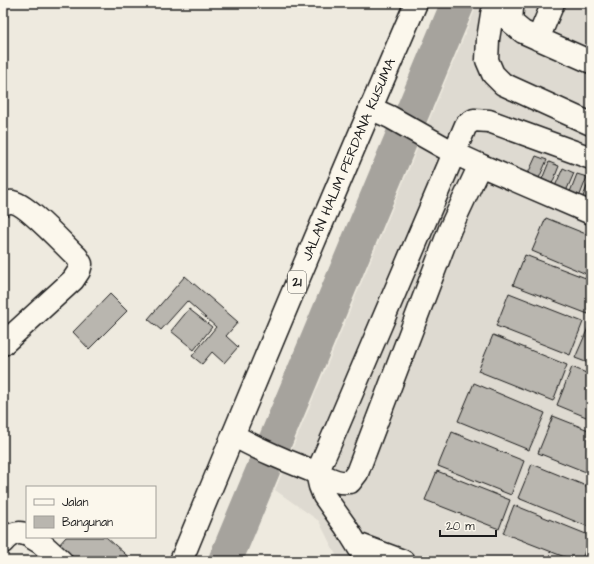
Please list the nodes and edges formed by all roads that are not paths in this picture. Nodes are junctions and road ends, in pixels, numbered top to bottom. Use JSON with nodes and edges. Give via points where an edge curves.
{"nodes":[{"id":1,"x":416,"y":3,"type":"edge"},
{"id":2,"x":496,"y":3,"type":"edge"},
{"id":3,"x":513,"y":3,"type":"edge"},
{"id":4,"x":553,"y":3,"type":"edge"},
{"id":5,"x":538,"y":39,"type":"junction"},
{"id":6,"x":591,"y":62,"type":"edge"},
{"id":7,"x":370,"y":108,"type":"junction"},
{"id":8,"x":591,"y":124,"type":"edge"},
{"id":9,"x":454,"y":153,"type":"junction"},
{"id":10,"x":591,"y":158,"type":"edge"},
{"id":11,"x":480,"y":165,"type":"junction"},
{"id":12,"x":3,"y":204,"type":"edge"},
{"id":13,"x":591,"y":213,"type":"edge"},
{"id":14,"x":3,"y":344,"type":"edge"},
{"id":15,"x":233,"y":435,"type":"junction"},
{"id":16,"x":317,"y":473,"type":"junction"},
{"id":17,"x":26,"y":534,"type":"edge"},
{"id":18,"x":33,"y":538,"type":"edge"},
{"id":19,"x":3,"y":542,"type":"edge"},
{"id":20,"x":362,"y":553,"type":"edge"},
{"id":21,"x":61,"y":561,"type":"edge"},
{"id":22,"x":181,"y":561,"type":"edge"},
{"id":23,"x":403,"y":561,"type":"edge"}],
"edges":[{"from":1,"to":7,"type":"main road","name":"JALAN HALIM PERDANA KUSUMA","number":"21"},
{"from":2,"to":8,"type":"main road","via":[[487,53],[493,74],[503,84]]},
{"from":3,"to":5,"type":"main road","via":[[510,22]]},
{"from":4,"to":5,"type":"main road"},
{"from":5,"to":6,"type":"main road"},
{"from":7,"to":9,"type":"main road"},
{"from":7,"to":15,"type":"main road","name":"JALAN HALIM PERDANA KUSUMA","number":"21"},
{"from":9,"to":10,"type":"main road","via":[[466,125],[474,120],[489,121]]},
{"from":9,"to":11,"type":"main road"},
{"from":9,"to":16,"type":"main road"},
{"from":11,"to":13,"type":"main road"},
{"from":11,"to":16,"type":"main road","via":[[450,229],[357,473],[350,482],[342,483]]},
{"from":12,"to":14,"type":"main road","via":[[12,202],[21,205],[40,220],[81,264],[73,280]]},
{"from":15,"to":16,"type":"main road","via":[[284,461]]},
{"from":15,"to":22,"type":"main road","name":"JALAN HALIM PERDANA KUSUMA","number":"21"},
{"from":16,"to":20,"type":"main road","via":[[324,496]]},
{"from":17,"to":19,"type":"main road","via":[[14,533]]},
{"from":18,"to":21,"type":"main road"},
{"from":20,"to":23,"type":"main road"}]}
